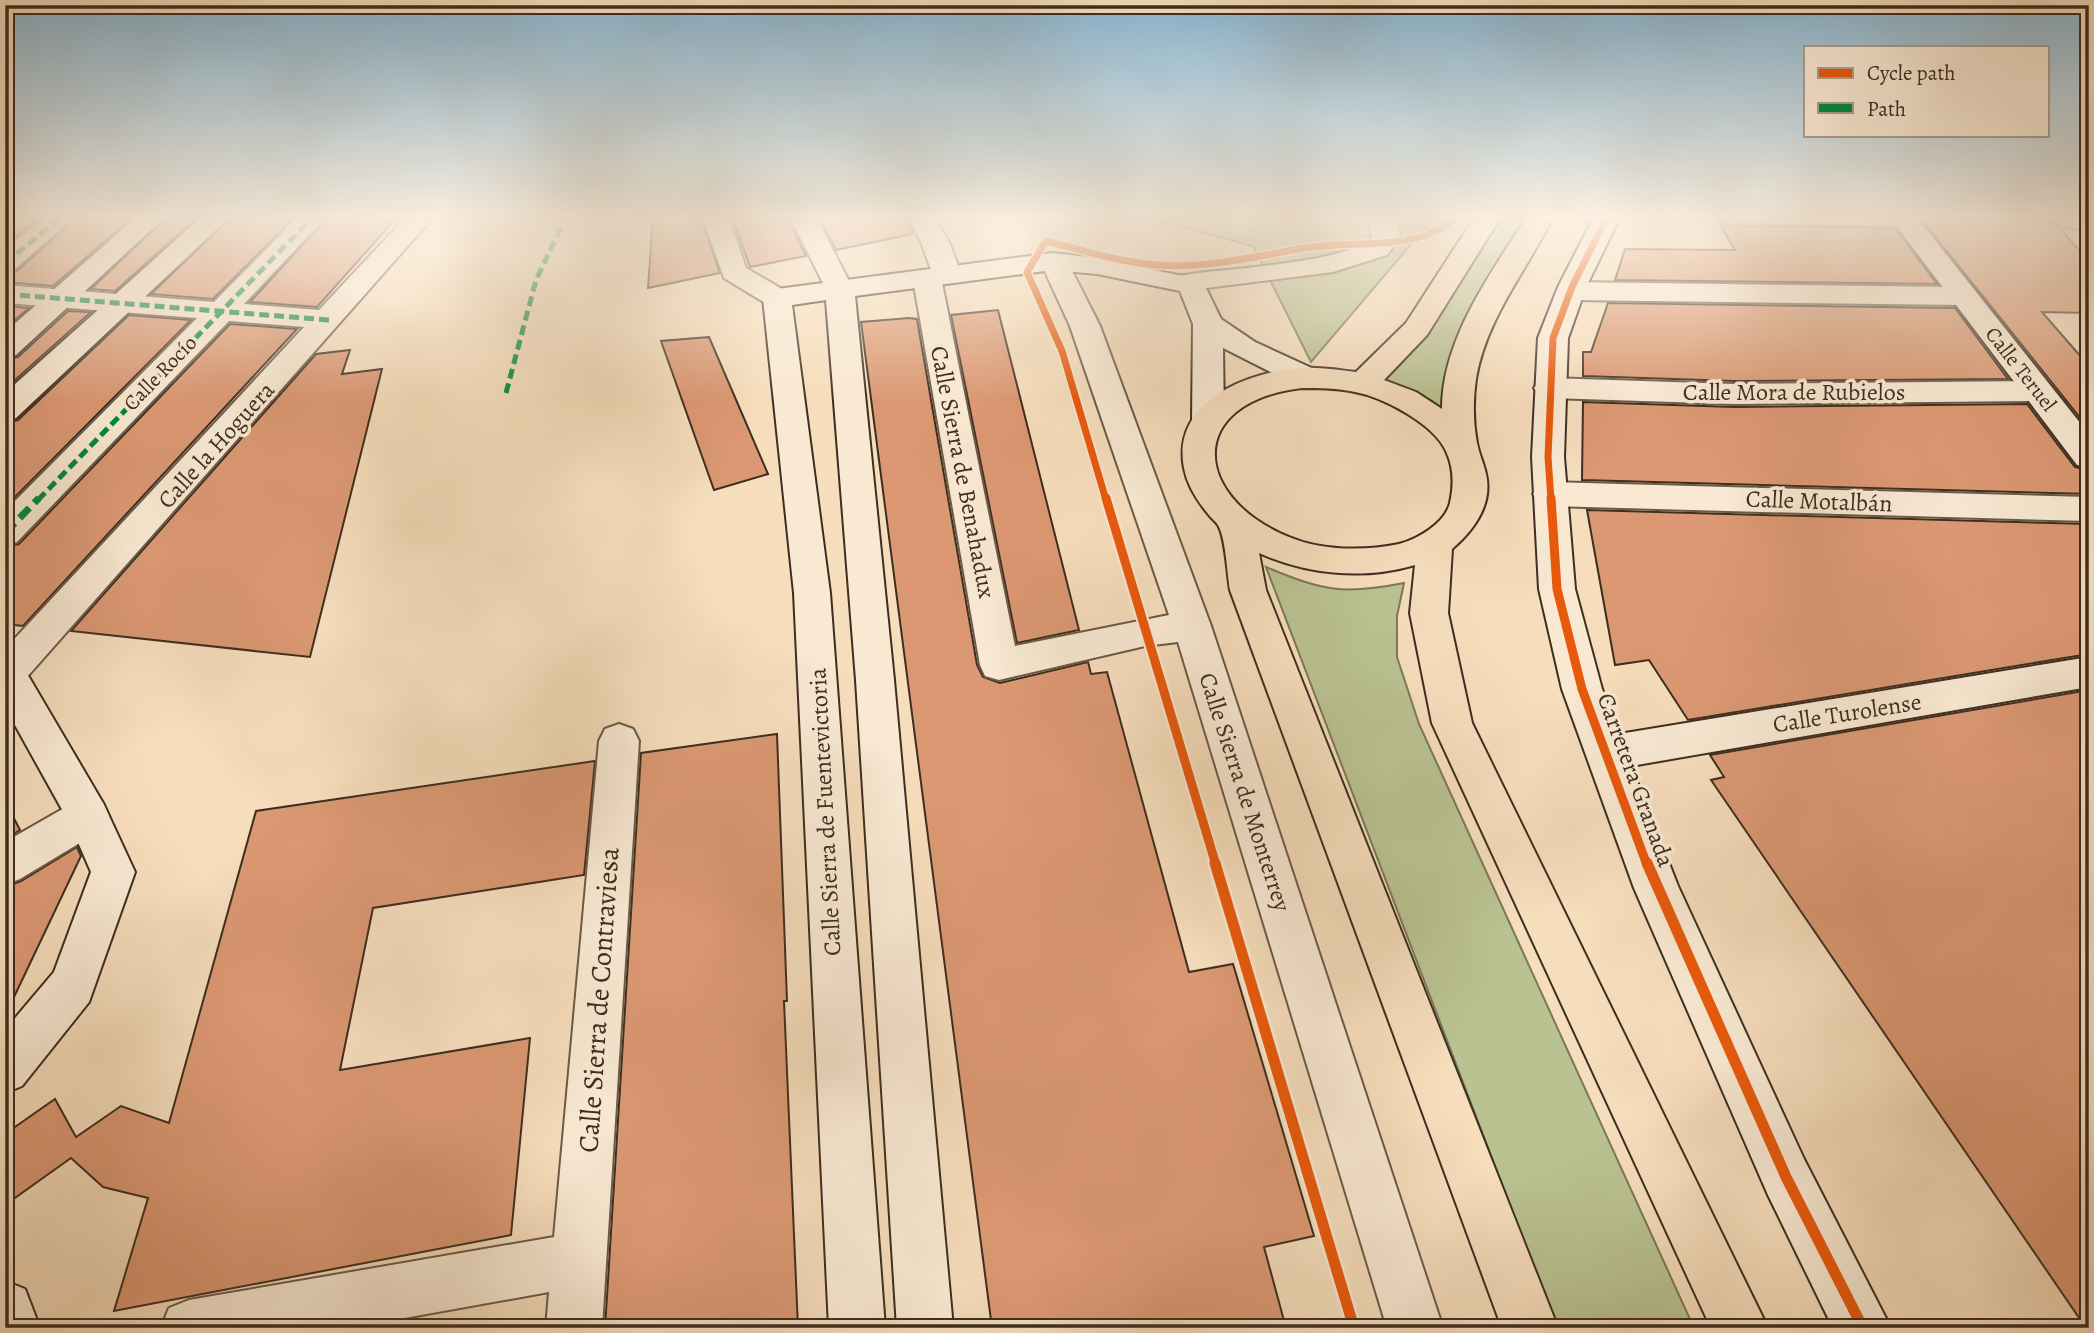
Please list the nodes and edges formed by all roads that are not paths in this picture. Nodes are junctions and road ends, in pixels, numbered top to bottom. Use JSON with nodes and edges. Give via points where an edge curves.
{"nodes":[{"id":1,"x":84,"y":277,"type":"edge"},
{"id":2,"x":150,"y":277,"type":"edge"},
{"id":3,"x":253,"y":277,"type":"edge"},
{"id":4,"x":367,"y":277,"type":"edge"},
{"id":5,"x":743,"y":277,"type":"edge"},
{"id":6,"x":833,"y":277,"type":"edge"},
{"id":7,"x":936,"y":277,"type":"edge"},
{"id":8,"x":937,"y":277,"type":"edge"},
{"id":9,"x":1062,"y":277,"type":"edge"},
{"id":10,"x":1149,"y":277,"type":"edge"},
{"id":11,"x":1231,"y":277,"type":"edge"},
{"id":12,"x":1450,"y":277,"type":"edge"},
{"id":13,"x":1506,"y":277,"type":"edge"},
{"id":14,"x":1578,"y":277,"type":"edge"},
{"id":15,"x":1949,"y":277,"type":"edge"},
{"id":16,"x":1191,"y":282,"type":"junction"},
{"id":17,"x":840,"y":291,"type":"junction"},
{"id":18,"x":1571,"y":291,"type":"junction"},
{"id":19,"x":5,"y":294,"type":"edge"},
{"id":20,"x":1964,"y":296,"type":"junction"},
{"id":21,"x":61,"y":298,"type":"junction"},
{"id":22,"x":777,"y":298,"type":"junction"},
{"id":23,"x":122,"y":303,"type":"junction"},
{"id":24,"x":220,"y":311,"type":"junction"},
{"id":25,"x":329,"y":320,"type":"junction"},
{"id":26,"x":1209,"y":324,"type":"junction"},
{"id":27,"x":5,"y":348,"type":"edge"},
{"id":28,"x":1305,"y":377,"type":"junction"},
{"id":29,"x":1363,"y":383,"type":"junction"},
{"id":30,"x":1550,"y":388,"type":"junction"},
{"id":31,"x":2037,"y":391,"type":"junction"},
{"id":32,"x":5,"y":411,"type":"edge"},
{"id":33,"x":1208,"y":420,"type":"junction"},
{"id":34,"x":1461,"y":446,"type":"junction"},
{"id":35,"x":2089,"y":457,"type":"edge"},
{"id":36,"x":1550,"y":494,"type":"junction"},
{"id":37,"x":2089,"y":509,"type":"edge"},
{"id":38,"x":1236,"y":522,"type":"junction"},
{"id":39,"x":5,"y":533,"type":"edge"},
{"id":40,"x":1434,"y":544,"type":"junction"},
{"id":41,"x":1192,"y":626,"type":"junction"},
{"id":42,"x":2089,"y":672,"type":"edge"},
{"id":43,"x":7,"y":673,"type":"edge"},
{"id":44,"x":619,"y":741,"type":"dead end"},
{"id":45,"x":1605,"y":753,"type":"junction"},
{"id":46,"x":88,"y":816,"type":"junction"},
{"id":47,"x":5,"y":865,"type":"edge"},
{"id":48,"x":5,"y":1069,"type":"edge"},
{"id":49,"x":579,"y":1260,"type":"junction"},
{"id":50,"x":5,"y":1309,"type":"edge"},
{"id":51,"x":12,"y":1328,"type":"edge"},
{"id":52,"x":189,"y":1328,"type":"edge"},
{"id":53,"x":573,"y":1328,"type":"edge"},
{"id":54,"x":857,"y":1328,"type":"edge"},
{"id":55,"x":925,"y":1328,"type":"edge"},
{"id":56,"x":1415,"y":1328,"type":"edge"},
{"id":57,"x":1530,"y":1328,"type":"edge"},
{"id":58,"x":1741,"y":1328,"type":"edge"},
{"id":59,"x":1863,"y":1328,"type":"edge"}],
"edges":[{"from":1,"to":21,"type":"street"},
{"from":2,"to":23,"type":"street"},
{"from":3,"to":24,"type":"street","name":"Calle Rocío"},
{"from":4,"to":25,"type":"street","name":"Calle la Hoguera"},
{"from":5,"to":22,"type":"street"},
{"from":6,"to":17,"type":"street"},
{"from":7,"to":17,"type":"street"},
{"from":8,"to":41,"type":"street","name":"Calle Sierra de Benahadux","via":[[999,665]]},
{"from":9,"to":41,"type":"street","name":"Calle Sierra de Monterrey","via":[[1085,326]]},
{"from":10,"to":16,"type":"street"},
{"from":11,"to":16,"type":"street"},
{"from":12,"to":29,"type":"main road","via":[[1418,329]]},
{"from":13,"to":34,"type":"main road","via":[[1468,355],[1459,385]]},
{"from":14,"to":18,"type":"street","name":"Carretera Granada"},
{"from":15,"to":20,"type":"street","name":"Calle Teruel"},
{"from":16,"to":26,"type":"street"},
{"from":17,"to":22,"type":"street"},
{"from":17,"to":55,"type":"street","via":[[876,680]]},
{"from":18,"to":20,"type":"street"},
{"from":18,"to":30,"type":"street","name":"Carretera Granada","via":[[1553,338]]},
{"from":19,"to":21,"type":"street"},
{"from":20,"to":31,"type":"street","name":"Calle Teruel"},
{"from":21,"to":23,"type":"street"},
{"from":21,"to":27,"type":"street"},
{"from":22,"to":54,"type":"street","name":"Calle Sierra de Fuentevictoria","via":[[812,593]]},
{"from":23,"to":24,"type":"street"},
{"from":23,"to":32,"type":"street"},
{"from":24,"to":25,"type":"street"},
{"from":24,"to":39,"type":"street","name":"Calle Rocío"},
{"from":25,"to":43,"type":"street","name":"Calle la Hoguera"},
{"from":26,"to":28,"type":"street","via":[[1244,349]]},
{"from":26,"to":33,"type":"street"},
{"from":28,"to":29,"type":"main road"},
{"from":28,"to":33,"type":"main road","via":[[1265,383],[1232,398]]},
{"from":29,"to":34,"type":"main road","via":[[1403,397],[1437,419]]},
{"from":30,"to":31,"type":"street","name":"Calle Mora de Rubielos","via":[[1734,394]]},
{"from":30,"to":36,"type":"street","name":"Carretera Granada"},
{"from":31,"to":35,"type":"street","name":"Calle Teruel"},
{"from":33,"to":38,"type":"main road","via":[[1197,452],[1206,488]]},
{"from":34,"to":40,"type":"main road","via":[[1473,481],[1464,516]]},
{"from":36,"to":37,"type":"street","name":"Calle Motalbán"},
{"from":36,"to":45,"type":"street","name":"Carretera Granada","via":[[1557,589],[1582,689]]},
{"from":38,"to":40,"type":"main road","via":[[1280,547],[1335,561],[1389,560]]},
{"from":38,"to":57,"type":"main road","via":[[1248,590]]},
{"from":40,"to":58,"type":"main road","via":[[1429,613],[1452,723]]},
{"from":41,"to":56,"type":"street","name":"Calle Sierra de Monterrey"},
{"from":42,"to":45,"type":"street","name":"Calle Turolense"},
{"from":43,"to":46,"type":"street"},
{"from":44,"to":49,"type":"street","name":"Calle Sierra de Contraviesa"},
{"from":45,"to":59,"type":"street","name":"Carretera Granada","via":[[1661,901],[1786,1177]]},
{"from":46,"to":47,"type":"street"},
{"from":46,"to":48,"type":"street","via":[[113,872],[72,986]]},
{"from":49,"to":52,"type":"street"},
{"from":49,"to":53,"type":"street","name":"Calle Sierra de Contraviesa"},
{"from":50,"to":51,"type":"street"}]}
